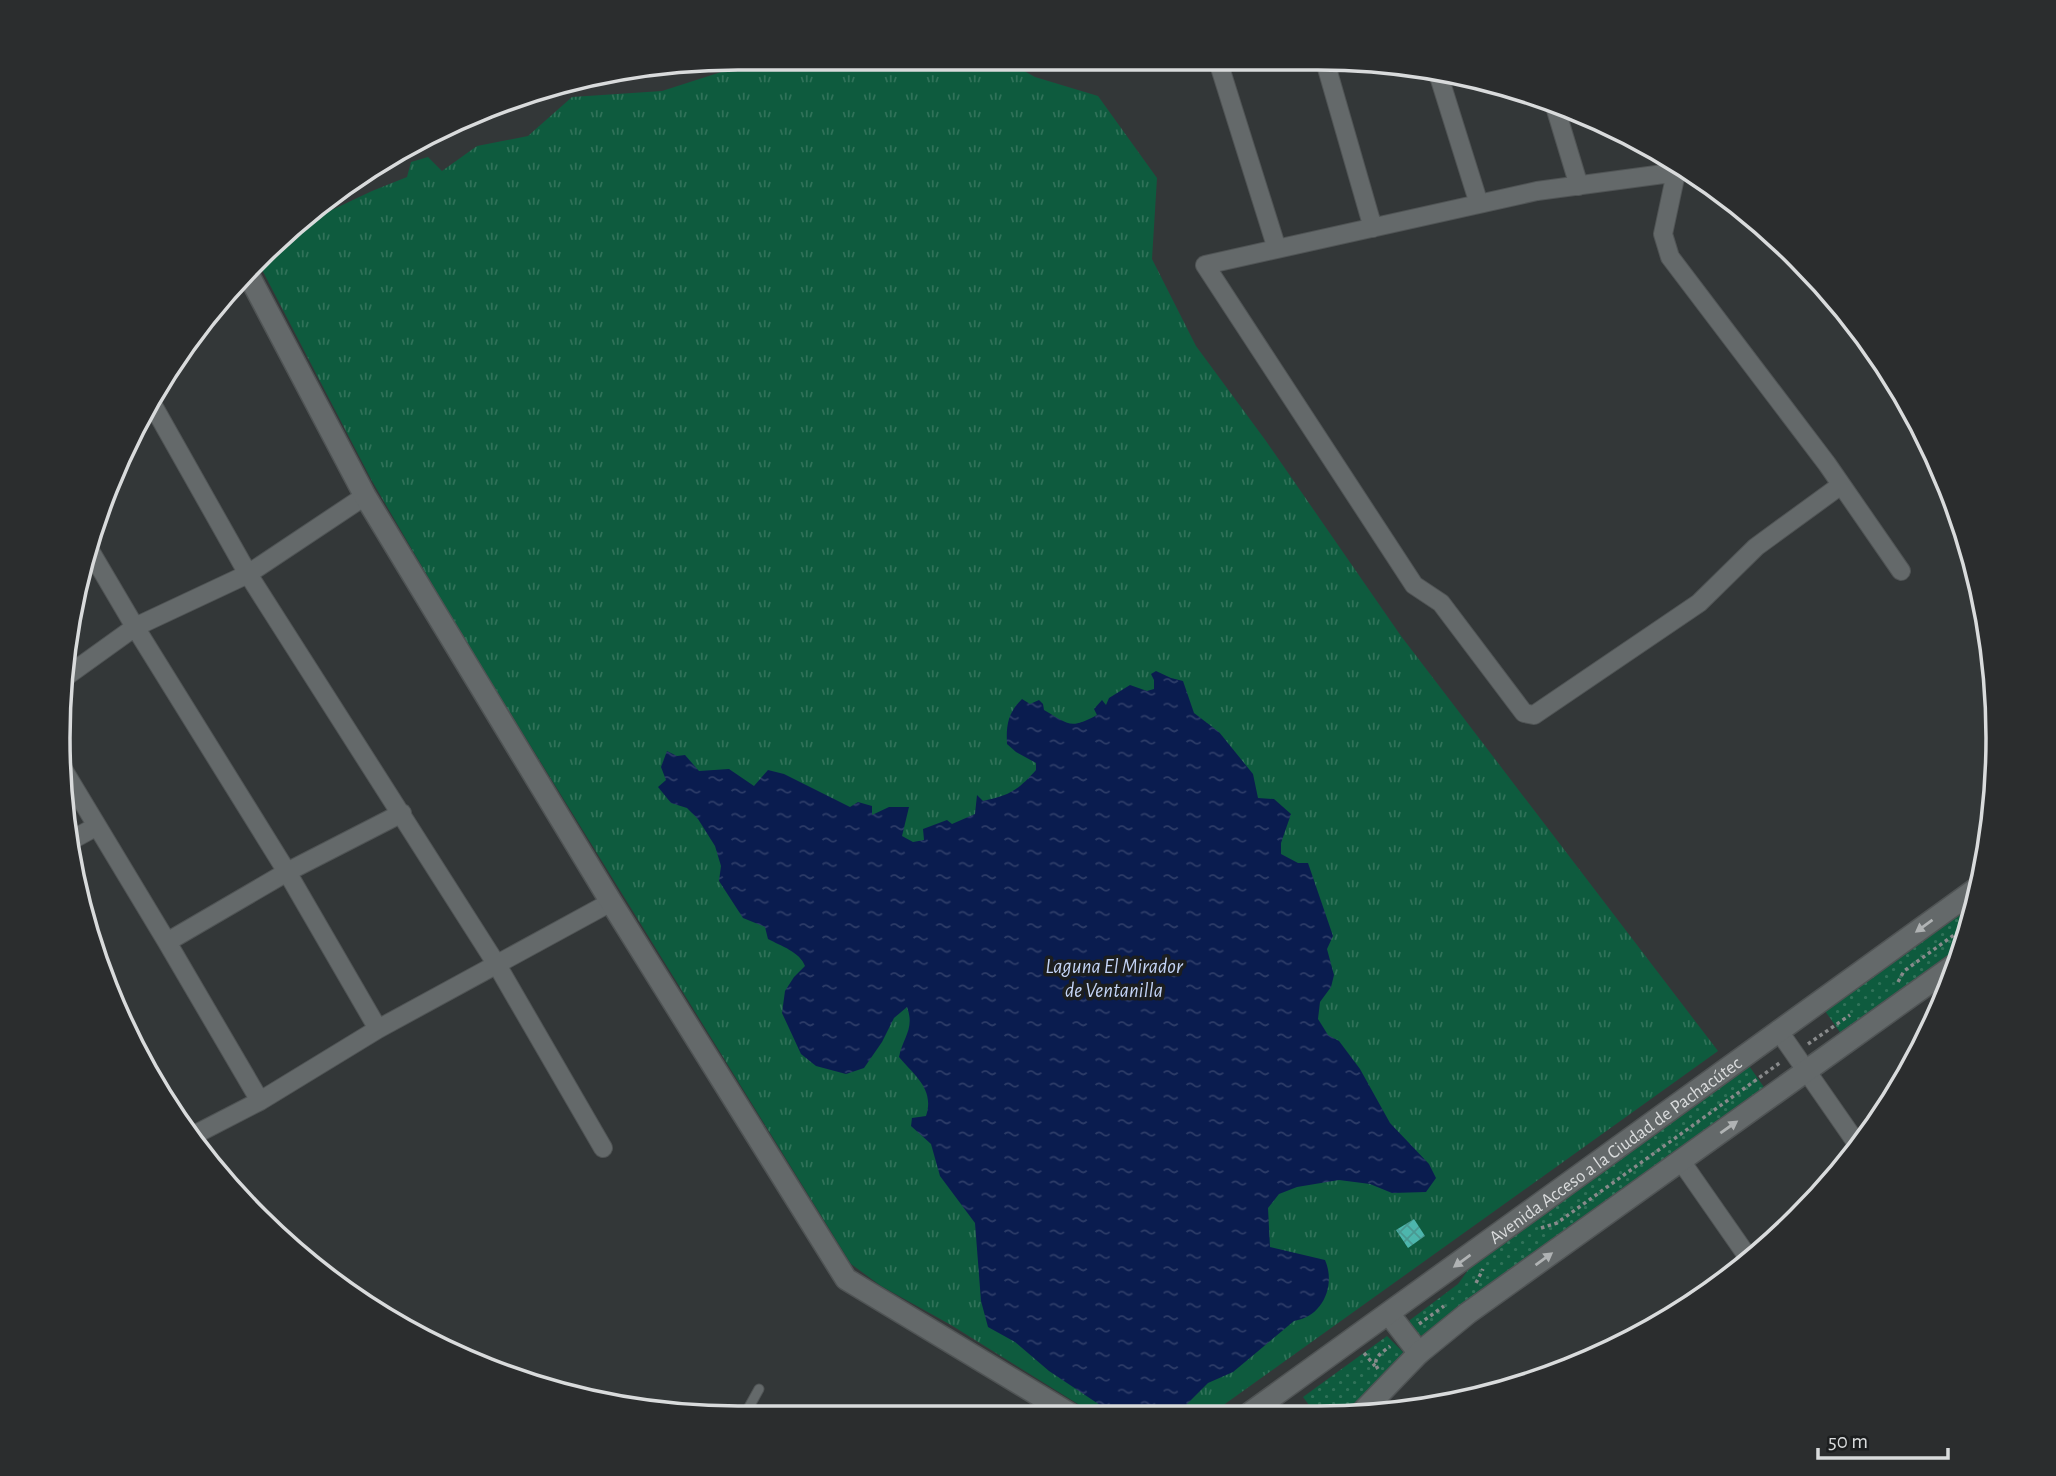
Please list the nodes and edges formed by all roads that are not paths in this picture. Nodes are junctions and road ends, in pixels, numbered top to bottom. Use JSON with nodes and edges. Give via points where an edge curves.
{"nodes":[{"id":1,"x":1221,"y":70,"type":"edge"},
{"id":2,"x":1328,"y":70,"type":"edge"},
{"id":3,"x":1441,"y":82,"type":"edge"},
{"id":4,"x":1557,"y":115,"type":"edge"},
{"id":5,"x":1669,"y":170,"type":"edge"},
{"id":6,"x":1676,"y":175,"type":"edge"},
{"id":7,"x":1579,"y":186,"type":"junction"},
{"id":8,"x":1479,"y":204,"type":"junction"},
{"id":9,"x":1373,"y":228,"type":"junction"},
{"id":10,"x":1278,"y":249,"type":"junction"},
{"id":11,"x":252,"y":281,"type":"edge"},
{"id":12,"x":156,"y":410,"type":"edge"},
{"id":13,"x":1841,"y":485,"type":"junction"},
{"id":14,"x":365,"y":496,"type":"junction"},
{"id":15,"x":95,"y":559,"type":"edge"},
{"id":16,"x":1900,"y":571,"type":"dead end"},
{"id":17,"x":248,"y":574,"type":"junction"},
{"id":18,"x":135,"y":627,"type":"junction"},
{"id":19,"x":74,"y":671,"type":"edge"},
{"id":20,"x":71,"y":783,"type":"edge"},
{"id":21,"x":402,"y":813,"type":"junction"},
{"id":22,"x":97,"y":826,"type":"junction"},
{"id":23,"x":78,"y":837,"type":"edge"},
{"id":24,"x":287,"y":872,"type":"junction"},
{"id":25,"x":1967,"y":896,"type":"edge"},
{"id":26,"x":611,"y":902,"type":"junction"},
{"id":27,"x":167,"y":942,"type":"junction"},
{"id":28,"x":497,"y":965,"type":"junction"},
{"id":29,"x":1943,"y":973,"type":"edge"},
{"id":30,"x":378,"y":1029,"type":"junction"},
{"id":31,"x":1778,"y":1030,"type":"junction"},
{"id":32,"x":1807,"y":1072,"type":"junction"},
{"id":33,"x":260,"y":1101,"type":"junction"},
{"id":34,"x":199,"y":1132,"type":"edge"},
{"id":35,"x":1853,"y":1138,"type":"edge"},
{"id":36,"x":603,"y":1148,"type":"dead end"},
{"id":37,"x":1681,"y":1161,"type":"junction"},
{"id":38,"x":1745,"y":1251,"type":"edge"},
{"id":39,"x":1390,"y":1314,"type":"junction"},
{"id":40,"x":1419,"y":1353,"type":"junction"},
{"id":41,"x":759,"y":1389,"type":"dead end"},
{"id":42,"x":1370,"y":1404,"type":"edge"},
{"id":43,"x":750,"y":1406,"type":"edge"},
{"id":44,"x":1055,"y":1406,"type":"edge"},
{"id":45,"x":1260,"y":1406,"type":"edge"}],
"edges":[{"from":1,"to":10,"type":"street"},
{"from":2,"to":9,"type":"street"},
{"from":3,"to":8,"type":"street"},
{"from":4,"to":7,"type":"street"},
{"from":5,"to":7,"type":"street"},
{"from":6,"to":13,"type":"street","via":[[1663,234],[1670,257]]},
{"from":7,"to":8,"type":"street"},
{"from":8,"to":9,"type":"street"},
{"from":9,"to":10,"type":"street"},
{"from":10,"to":13,"type":"street","via":[[1205,265],[1413,585],[1441,603],[1524,713],[1534,715],[1699,603],[1756,547]]},
{"from":11,"to":14,"type":"main road"},
{"from":12,"to":17,"type":"street"},
{"from":13,"to":16,"type":"street"},
{"from":14,"to":17,"type":"street"},
{"from":14,"to":26,"type":"main road"},
{"from":15,"to":18,"type":"street"},
{"from":17,"to":18,"type":"street"},
{"from":17,"to":21,"type":"street"},
{"from":18,"to":19,"type":"street"},
{"from":18,"to":24,"type":"street"},
{"from":20,"to":22,"type":"street"},
{"from":21,"to":24,"type":"street"},
{"from":21,"to":28,"type":"street"},
{"from":22,"to":23,"type":"street"},
{"from":22,"to":27,"type":"street"},
{"from":24,"to":27,"type":"street"},
{"from":24,"to":30,"type":"street"},
{"from":25,"to":31,"type":"main road","name":"Avenida Acceso a la Ciudad de Pachacútec","one_way":true},
{"from":26,"to":28,"type":"street"},
{"from":26,"to":44,"type":"main road","via":[[846,1279]]},
{"from":27,"to":33,"type":"street"},
{"from":28,"to":30,"type":"street"},
{"from":28,"to":36,"type":"street"},
{"from":29,"to":32,"type":"main road"},
{"from":30,"to":33,"type":"street"},
{"from":31,"to":32,"type":"street"},
{"from":31,"to":39,"type":"main road","name":"Avenida Acceso a la Ciudad de Pachacútec","one_way":true},
{"from":32,"to":35,"type":"street"},
{"from":37,"to":32,"type":"main road","one_way":true},
{"from":33,"to":34,"type":"street"},
{"from":37,"to":38,"type":"street"},
{"from":40,"to":37,"type":"main road","one_way":true},
{"from":39,"to":40,"type":"main road"},
{"from":39,"to":45,"type":"main road","name":"Avenida Acceso a la Ciudad de Pachacútec"},
{"from":40,"to":42,"type":"main road"},
{"from":41,"to":43,"type":"lane"}]}
